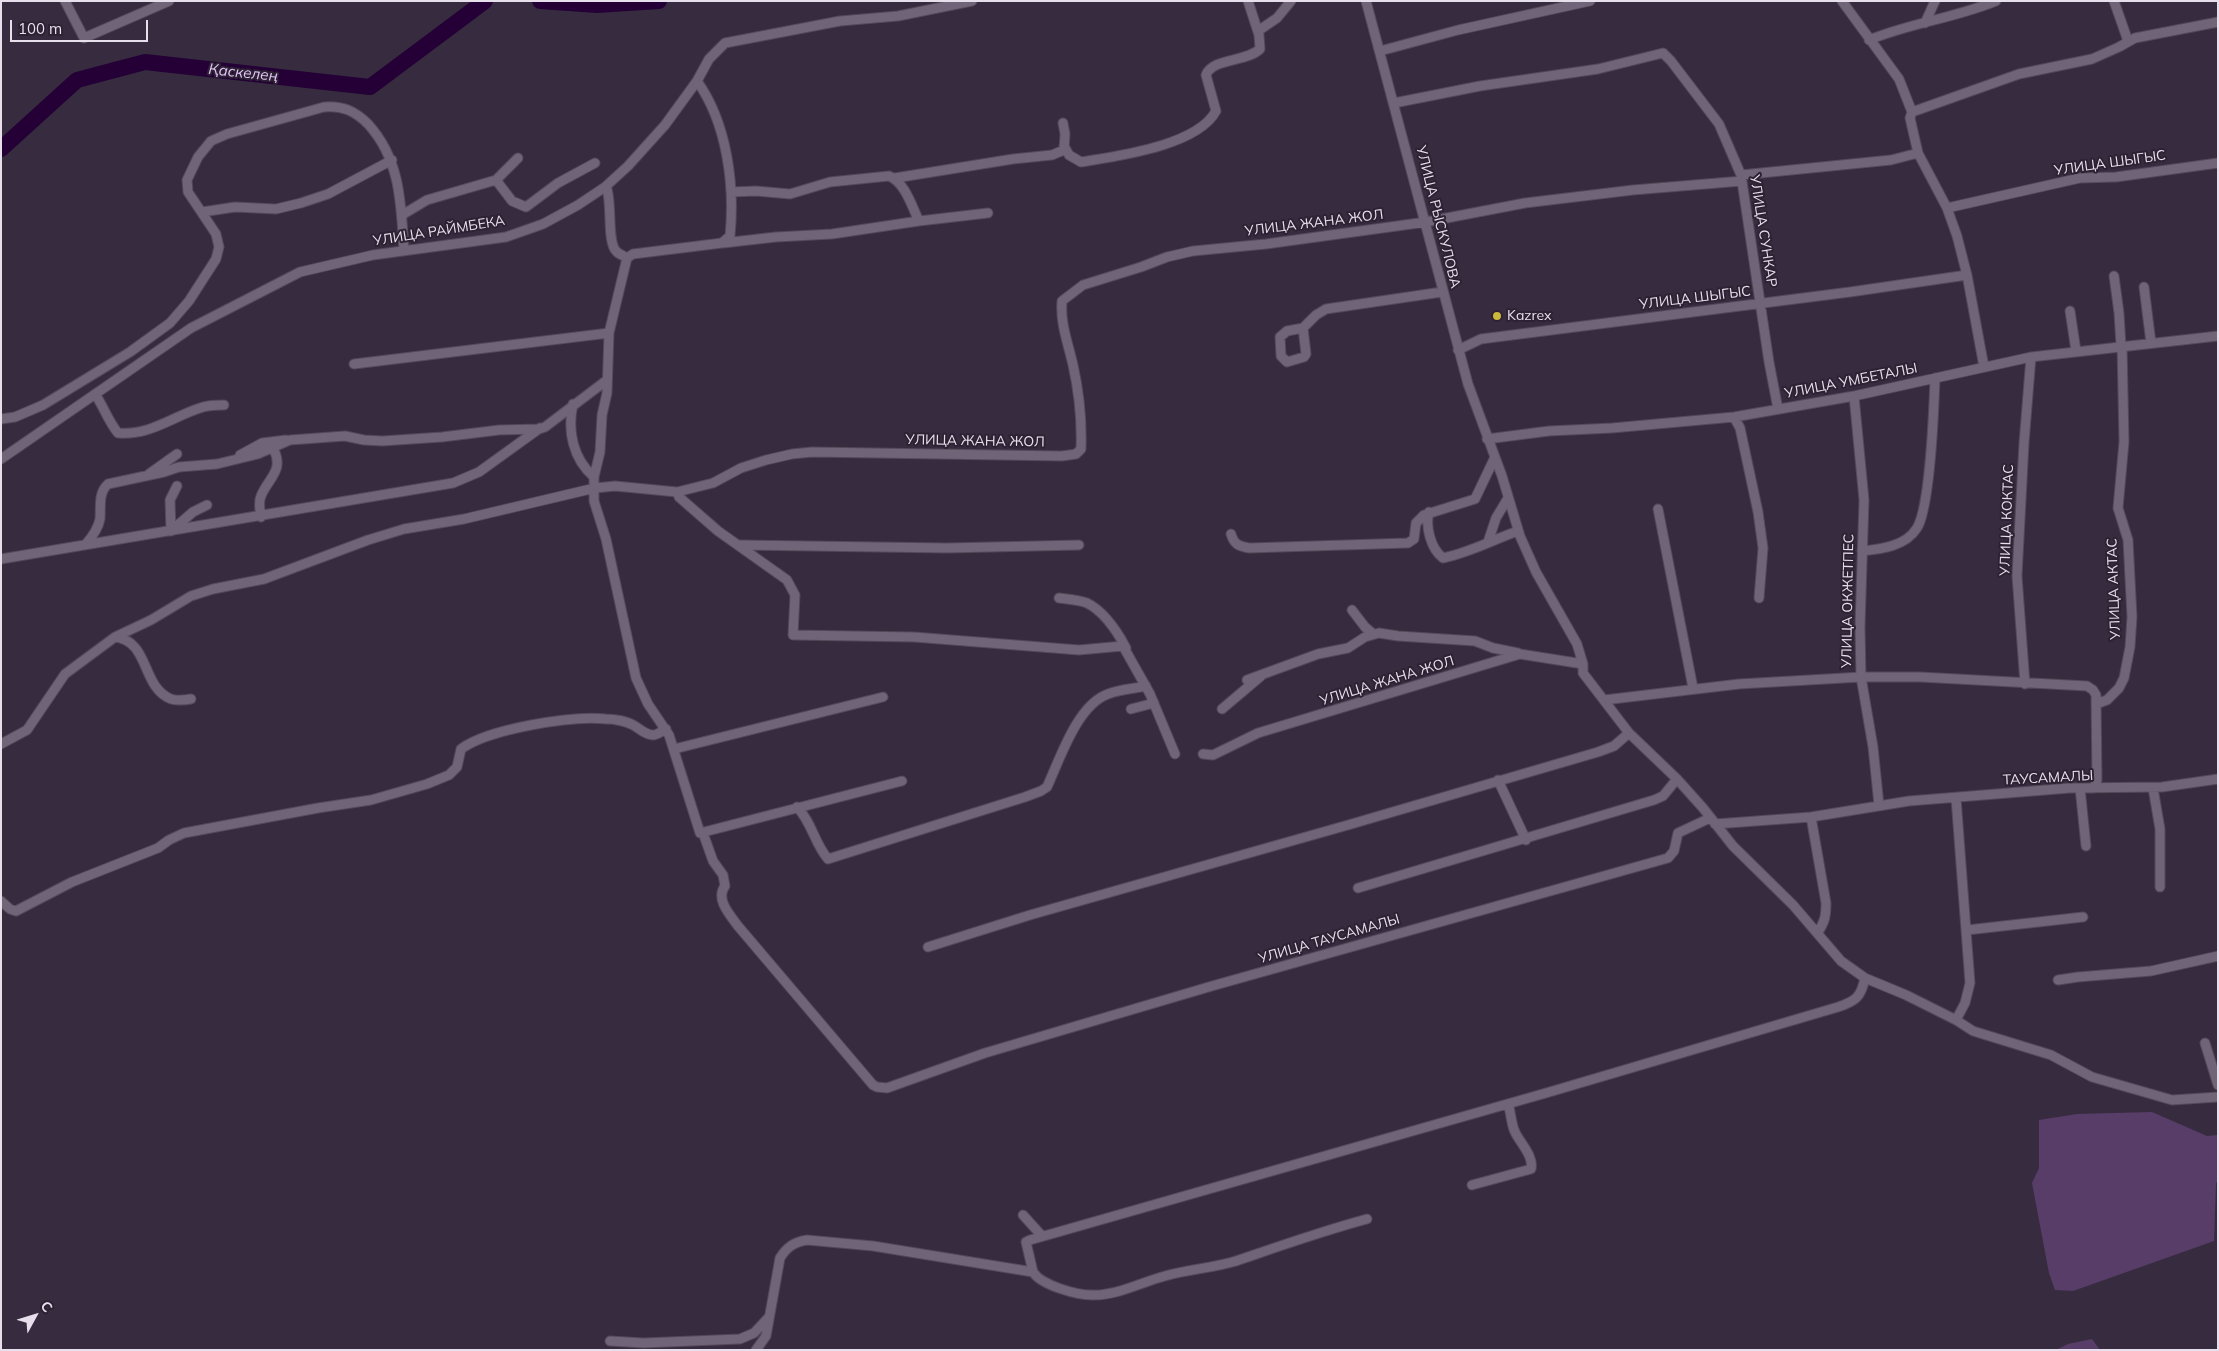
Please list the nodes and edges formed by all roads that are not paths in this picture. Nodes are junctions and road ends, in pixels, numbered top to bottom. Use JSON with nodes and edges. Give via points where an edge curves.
{"nodes":[{"id":1,"x":65,"y":1,"type":"edge"},
{"id":2,"x":169,"y":1,"type":"edge"},
{"id":3,"x":972,"y":1,"type":"edge"},
{"id":4,"x":1248,"y":1,"type":"edge"},
{"id":5,"x":1291,"y":1,"type":"edge"},
{"id":6,"x":1366,"y":1,"type":"edge"},
{"id":7,"x":1590,"y":1,"type":"edge"},
{"id":8,"x":1842,"y":1,"type":"edge"},
{"id":9,"x":1935,"y":1,"type":"edge"},
{"id":10,"x":1996,"y":1,"type":"edge"},
{"id":11,"x":2114,"y":1,"type":"edge"},
{"id":12,"x":2218,"y":22,"type":"edge"},
{"id":13,"x":1925,"y":23,"type":"junction"},
{"id":14,"x":1258,"y":31,"type":"junction"},
{"id":15,"x":1869,"y":40,"type":"junction"},
{"id":16,"x":2128,"y":41,"type":"junction"},
{"id":17,"x":1380,"y":51,"type":"junction"},
{"id":18,"x":697,"y":80,"type":"junction"},
{"id":19,"x":1394,"y":103,"type":"junction"},
{"id":20,"x":1912,"y":112,"type":"junction"},
{"id":21,"x":1063,"y":123,"type":"dead end"},
{"id":22,"x":1064,"y":146,"type":"junction"},
{"id":23,"x":1918,"y":153,"type":"junction"},
{"id":24,"x":518,"y":158,"type":"dead end"},
{"id":25,"x":392,"y":160,"type":"junction"},
{"id":26,"x":595,"y":163,"type":"dead end"},
{"id":27,"x":2218,"y":163,"type":"edge"},
{"id":28,"x":895,"y":178,"type":"junction"},
{"id":29,"x":1741,"y":178,"type":"junction"},
{"id":30,"x":496,"y":180,"type":"junction"},
{"id":31,"x":606,"y":186,"type":"junction"},
{"id":32,"x":731,"y":192,"type":"junction"},
{"id":33,"x":1947,"y":208,"type":"junction"},
{"id":34,"x":202,"y":212,"type":"junction"},
{"id":35,"x":988,"y":213,"type":"dead end"},
{"id":36,"x":402,"y":215,"type":"junction"},
{"id":37,"x":919,"y":221,"type":"junction"},
{"id":38,"x":1426,"y":222,"type":"junction"},
{"id":39,"x":722,"y":243,"type":"junction"},
{"id":40,"x":404,"y":251,"type":"junction"},
{"id":41,"x":627,"y":258,"type":"junction"},
{"id":42,"x":1967,"y":274,"type":"junction"},
{"id":43,"x":2114,"y":276,"type":"dead end"},
{"id":44,"x":2144,"y":287,"type":"dead end"},
{"id":45,"x":1442,"y":292,"type":"junction"},
{"id":46,"x":1760,"y":303,"type":"junction"},
{"id":47,"x":2070,"y":311,"type":"dead end"},
{"id":48,"x":1304,"y":328,"type":"dead end"},
{"id":49,"x":609,"y":332,"type":"junction"},
{"id":50,"x":2218,"y":336,"type":"edge"},
{"id":51,"x":2151,"y":343,"type":"junction"},
{"id":52,"x":2122,"y":345,"type":"junction"},
{"id":53,"x":1458,"y":350,"type":"junction"},
{"id":54,"x":2076,"y":351,"type":"junction"},
{"id":55,"x":2031,"y":357,"type":"junction"},
{"id":56,"x":354,"y":364,"type":"dead end"},
{"id":57,"x":1984,"y":367,"type":"junction"},
{"id":58,"x":1935,"y":378,"type":"junction"},
{"id":59,"x":607,"y":380,"type":"junction"},
{"id":60,"x":95,"y":394,"type":"junction"},
{"id":61,"x":1854,"y":396,"type":"junction"},
{"id":62,"x":573,"y":404,"type":"junction"},
{"id":63,"x":224,"y":405,"type":"dead end"},
{"id":64,"x":1778,"y":409,"type":"junction"},
{"id":65,"x":1734,"y":417,"type":"junction"},
{"id":66,"x":1,"y":419,"type":"edge"},
{"id":67,"x":540,"y":428,"type":"junction"},
{"id":68,"x":1487,"y":439,"type":"junction"},
{"id":69,"x":290,"y":440,"type":"junction"},
{"id":70,"x":273,"y":448,"type":"junction"},
{"id":71,"x":177,"y":454,"type":"dead end"},
{"id":72,"x":1495,"y":457,"type":"junction"},
{"id":73,"x":1,"y":459,"type":"edge"},
{"id":74,"x":234,"y":460,"type":"junction"},
{"id":75,"x":147,"y":475,"type":"junction"},
{"id":76,"x":594,"y":477,"type":"junction"},
{"id":77,"x":177,"y":486,"type":"dead end"},
{"id":78,"x":595,"y":488,"type":"junction"},
{"id":79,"x":677,"y":492,"type":"junction"},
{"id":80,"x":1508,"y":498,"type":"junction"},
{"id":81,"x":208,"y":506,"type":"dead end"},
{"id":82,"x":1658,"y":510,"type":"dead end"},
{"id":83,"x":1429,"y":512,"type":"junction"},
{"id":84,"x":261,"y":517,"type":"junction"},
{"id":85,"x":170,"y":531,"type":"junction"},
{"id":86,"x":1518,"y":531,"type":"junction"},
{"id":87,"x":1230,"y":534,"type":"dead end"},
{"id":88,"x":1488,"y":542,"type":"junction"},
{"id":89,"x":86,"y":544,"type":"junction"},
{"id":90,"x":740,"y":545,"type":"junction"},
{"id":91,"x":1079,"y":545,"type":"dead end"},
{"id":92,"x":1862,"y":551,"type":"junction"},
{"id":93,"x":1,"y":560,"type":"edge"},
{"id":94,"x":1059,"y":598,"type":"dead end"},
{"id":95,"x":1759,"y":598,"type":"dead end"},
{"id":96,"x":1352,"y":610,"type":"dead end"},
{"id":97,"x":1367,"y":633,"type":"junction"},
{"id":98,"x":115,"y":637,"type":"junction"},
{"id":99,"x":1126,"y":648,"type":"junction"},
{"id":100,"x":1520,"y":654,"type":"junction"},
{"id":101,"x":1583,"y":664,"type":"junction"},
{"id":102,"x":1264,"y":672,"type":"junction"},
{"id":103,"x":1861,"y":677,"type":"junction"},
{"id":104,"x":1247,"y":680,"type":"dead end"},
{"id":105,"x":2025,"y":684,"type":"junction"},
{"id":106,"x":1146,"y":686,"type":"junction"},
{"id":107,"x":1692,"y":688,"type":"junction"},
{"id":108,"x":883,"y":697,"type":"dead end"},
{"id":109,"x":191,"y":699,"type":"dead end"},
{"id":110,"x":1604,"y":700,"type":"junction"},
{"id":111,"x":1154,"y":704,"type":"junction"},
{"id":112,"x":2096,"y":704,"type":"junction"},
{"id":113,"x":1131,"y":709,"type":"dead end"},
{"id":114,"x":1222,"y":709,"type":"dead end"},
{"id":115,"x":666,"y":729,"type":"junction"},
{"id":116,"x":1629,"y":733,"type":"junction"},
{"id":117,"x":1,"y":744,"type":"edge"},
{"id":118,"x":674,"y":749,"type":"junction"},
{"id":119,"x":1175,"y":754,"type":"dead end"},
{"id":120,"x":1203,"y":754,"type":"dead end"},
{"id":121,"x":1677,"y":779,"type":"junction"},
{"id":122,"x":2218,"y":779,"type":"edge"},
{"id":123,"x":1498,"y":780,"type":"junction"},
{"id":124,"x":902,"y":781,"type":"dead end"},
{"id":125,"x":2080,"y":788,"type":"junction"},
{"id":126,"x":2094,"y":788,"type":"junction"},
{"id":127,"x":2153,"y":788,"type":"junction"},
{"id":128,"x":1956,"y":798,"type":"junction"},
{"id":129,"x":1879,"y":804,"type":"junction"},
{"id":130,"x":797,"y":807,"type":"junction"},
{"id":131,"x":1811,"y":817,"type":"junction"},
{"id":132,"x":1713,"y":821,"type":"junction"},
{"id":133,"x":703,"y":833,"type":"junction"},
{"id":134,"x":1526,"y":840,"type":"junction"},
{"id":135,"x":2086,"y":846,"type":"dead end"},
{"id":136,"x":2160,"y":887,"type":"dead end"},
{"id":137,"x":1358,"y":888,"type":"dead end"},
{"id":138,"x":1,"y":901,"type":"edge"},
{"id":139,"x":2083,"y":917,"type":"dead end"},
{"id":140,"x":1967,"y":930,"type":"junction"},
{"id":141,"x":1817,"y":933,"type":"junction"},
{"id":142,"x":928,"y":947,"type":"dead end"},
{"id":143,"x":2218,"y":956,"type":"edge"},
{"id":144,"x":1865,"y":978,"type":"junction"},
{"id":145,"x":2058,"y":980,"type":"dead end"},
{"id":146,"x":1956,"y":1020,"type":"junction"},
{"id":147,"x":2205,"y":1044,"type":"dead end"},
{"id":148,"x":2218,"y":1085,"type":"edge"},
{"id":149,"x":2218,"y":1098,"type":"edge"},
{"id":150,"x":1508,"y":1104,"type":"junction"},
{"id":151,"x":1472,"y":1185,"type":"dead end"},
{"id":152,"x":1023,"y":1215,"type":"dead end"},
{"id":153,"x":1367,"y":1219,"type":"dead end"},
{"id":154,"x":1042,"y":1236,"type":"junction"},
{"id":155,"x":1033,"y":1272,"type":"junction"},
{"id":156,"x":769,"y":1316,"type":"junction"},
{"id":157,"x":610,"y":1341,"type":"dead end"},
{"id":158,"x":756,"y":1350,"type":"edge"}],
"edges":[{"from":1,"to":2,"type":"street","via":[[84,38]]},
{"from":3,"to":18,"type":"street","name":"УЛИЦА РАЙМБЕКА","via":[[898,16],[840,21],[724,44],[709,59]]},
{"from":4,"to":14,"type":"street"},
{"from":5,"to":14,"type":"street","via":[[1277,18]]},
{"from":6,"to":17,"type":"street","name":"УЛИЦА РЫСКУЛОВА"},
{"from":7,"to":17,"type":"street"},
{"from":8,"to":15,"type":"street"},
{"from":9,"to":13,"type":"street"},
{"from":10,"to":13,"type":"street"},
{"from":11,"to":16,"type":"street"},
{"from":12,"to":16,"type":"street"},
{"from":13,"to":15,"type":"street"},
{"from":14,"to":22,"type":"street","via":[[1260,48],[1255,54],[1216,65],[1208,71],[1206,75],[1216,111],[1212,119],[1197,131],[1139,151],[1081,162],[1069,155]]},
{"from":15,"to":20,"type":"street","via":[[1899,79]]},
{"from":16,"to":20,"type":"street","via":[[2092,59],[2019,74]]},
{"from":17,"to":19,"type":"street","name":"УЛИЦА РЫСКУЛОВА"},
{"from":18,"to":31,"type":"street","name":"УЛИЦА РАЙМБЕКА","via":[[665,125]]},
{"from":18,"to":32,"type":"street","via":[[712,106]]},
{"from":19,"to":29,"type":"street","name":"УЛИЦА СУНКАР","via":[[1480,86],[1598,69],[1662,53],[1719,124]]},
{"from":19,"to":38,"type":"street","name":"УЛИЦА РЫСКУЛОВА"},
{"from":20,"to":23,"type":"street","via":[[1910,118]]},
{"from":21,"to":22,"type":"street"},
{"from":22,"to":28,"type":"street","via":[[1061,153],[1052,156]]},
{"from":23,"to":29,"type":"street","name":"УЛИЦА ЖАНА ЖОЛ","via":[[1891,160]]},
{"from":23,"to":33,"type":"street"},
{"from":24,"to":30,"type":"street"},
{"from":25,"to":34,"type":"street","via":[[328,194],[301,203],[276,209],[236,207]]},
{"from":25,"to":34,"type":"street","via":[[380,138],[346,108],[335,105],[302,112],[211,141],[198,157],[187,180],[188,192]]},
{"from":25,"to":36,"type":"street"},
{"from":26,"to":30,"type":"street","via":[[558,182],[526,207],[512,201]]},
{"from":27,"to":33,"type":"street","name":"УЛИЦА ШЫГЫС","via":[[2080,178]]},
{"from":28,"to":32,"type":"street","via":[[882,176],[830,182],[790,194]]},
{"from":28,"to":37,"type":"street"},
{"from":29,"to":38,"type":"street","name":"УЛИЦА ЖАНА ЖОЛ","via":[[1525,203]]},
{"from":29,"to":46,"type":"street","name":"УЛИЦА СУНКАР"},
{"from":30,"to":36,"type":"street","via":[[427,200]]},
{"from":31,"to":40,"type":"street","name":"УЛИЦА РАЙМБЕКА","via":[[543,224],[506,236]]},
{"from":31,"to":41,"type":"street","via":[[610,200],[612,244],[616,252]]},
{"from":32,"to":39,"type":"street","via":[[730,236]]},
{"from":33,"to":42,"type":"street"},
{"from":34,"to":66,"type":"street","via":[[216,234],[219,247],[216,259],[177,316],[130,352],[43,405],[15,417]]},
{"from":35,"to":37,"type":"street"},
{"from":36,"to":40,"type":"street"},
{"from":37,"to":39,"type":"street","via":[[832,234]]},
{"from":38,"to":45,"type":"street","name":"УЛИЦА РЫСКУЛОВА"},
{"from":38,"to":79,"type":"street","name":"УЛИЦА ЖАНА ЖОЛ","via":[[1193,251],[1083,285],[1071,292],[1062,301],[1060,318],[1074,366],[1080,406],[1082,449],[1076,454],[812,452],[766,460],[741,468],[713,483]]},
{"from":39,"to":41,"type":"street","via":[[633,254]]},
{"from":40,"to":60,"type":"street","name":"УЛИЦА РАЙМБЕКА","via":[[300,272],[191,328]]},
{"from":41,"to":49,"type":"street"},
{"from":42,"to":46,"type":"street","name":"УЛИЦА ШЫГЫС"},
{"from":42,"to":57,"type":"street"},
{"from":43,"to":52,"type":"street","name":"УЛИЦА АКТАС"},
{"from":44,"to":51,"type":"street"},
{"from":45,"to":48,"type":"street","via":[[1333,307],[1316,315]]},
{"from":45,"to":53,"type":"street","name":"УЛИЦА РЫСКУЛОВА"},
{"from":46,"to":53,"type":"street","name":"УЛИЦА ШЫГЫС","via":[[1481,339]]},
{"from":46,"to":64,"type":"street","name":"УЛИЦА СУНКАР"},
{"from":47,"to":54,"type":"street"},
{"from":49,"to":56,"type":"street"},
{"from":49,"to":59,"type":"street"},
{"from":50,"to":51,"type":"street","name":"УЛИЦА УМБЕТАЛЫ"},
{"from":51,"to":52,"type":"street","name":"УЛИЦА УМБЕТАЛЫ"},
{"from":52,"to":54,"type":"street","name":"УЛИЦА УМБЕТАЛЫ"},
{"from":52,"to":112,"type":"street","name":"УЛИЦА АКТАС","via":[[2124,442],[2118,508],[2128,540],[2132,617],[2130,647],[2119,688],[2108,700]]},
{"from":53,"to":68,"type":"street","name":"УЛИЦА РЫСКУЛОВА"},
{"from":54,"to":55,"type":"street","name":"УЛИЦА УМБЕТАЛЫ"},
{"from":55,"to":57,"type":"street","name":"УЛИЦА УМБЕТАЛЫ"},
{"from":55,"to":105,"type":"street","name":"УЛИЦА КОКТАС","via":[[2017,576]]},
{"from":57,"to":58,"type":"street","name":"УЛИЦА УМБЕТАЛЫ"},
{"from":58,"to":61,"type":"street","name":"УЛИЦА УМБЕТАЛЫ"},
{"from":58,"to":92,"type":"street","via":[[1921,520],[1917,529],[1886,549]]},
{"from":59,"to":62,"type":"street"},
{"from":59,"to":76,"type":"street","via":[[600,452]]},
{"from":60,"to":63,"type":"street","via":[[108,421],[118,433],[148,430],[203,407]]},
{"from":60,"to":73,"type":"street","name":"УЛИЦА РАЙМБЕКА"},
{"from":61,"to":64,"type":"street","name":"УЛИЦА УМБЕТАЛЫ"},
{"from":61,"to":92,"type":"street","name":"УЛИЦА ОКЖЕТПЕС","via":[[1864,500]]},
{"from":62,"to":67,"type":"street"},
{"from":62,"to":76,"type":"street","via":[[571,434],[574,446],[581,463]]},
{"from":64,"to":65,"type":"street","name":"УЛИЦА УМБЕТАЛЫ"},
{"from":65,"to":68,"type":"street","name":"УЛИЦА УМБЕТАЛЫ"},
{"from":65,"to":95,"type":"street","via":[[1740,428],[1760,526],[1763,548]]},
{"from":67,"to":69,"type":"street","via":[[382,441],[345,436]]},
{"from":67,"to":84,"type":"street","via":[[479,472],[453,483]]},
{"from":68,"to":72,"type":"street","name":"УЛИЦА РЫСКУЛОВА"},
{"from":69,"to":70,"type":"street"},
{"from":69,"to":74,"type":"street","via":[[262,443]]},
{"from":70,"to":74,"type":"street"},
{"from":70,"to":84,"type":"street","via":[[277,455],[276,472],[261,496]]},
{"from":71,"to":75,"type":"street"},
{"from":72,"to":80,"type":"street","name":"УЛИЦА РЫСКУЛОВА"},
{"from":72,"to":83,"type":"street","via":[[1475,499]]},
{"from":74,"to":75,"type":"street"},
{"from":75,"to":89,"type":"street","via":[[116,481],[104,488],[100,520],[95,534]]},
{"from":76,"to":78,"type":"street"},
{"from":77,"to":85,"type":"street","via":[[170,500]]},
{"from":78,"to":79,"type":"street","via":[[615,486]]},
{"from":78,"to":98,"type":"street","via":[[404,529],[368,540],[264,579],[191,596]]},
{"from":78,"to":115,"type":"street","via":[[594,501],[606,539],[636,678],[648,704]]},
{"from":79,"to":90,"type":"street","via":[[692,510]]},
{"from":80,"to":86,"type":"street","name":"УЛИЦА РЫСКУЛОВА"},
{"from":80,"to":88,"type":"street","via":[[1496,518]]},
{"from":81,"to":85,"type":"street","via":[[193,512]]},
{"from":82,"to":107,"type":"street"},
{"from":83,"to":87,"type":"street","via":[[1416,522],[1416,537],[1408,543],[1249,548],[1239,546]]},
{"from":83,"to":88,"type":"street","via":[[1428,526],[1433,543],[1443,558],[1476,550]]},
{"from":84,"to":85,"type":"street"},
{"from":85,"to":89,"type":"street"},
{"from":86,"to":88,"type":"street"},
{"from":86,"to":101,"type":"street","name":"УЛИЦА РЫСКУЛОВА","via":[[1536,572],[1578,644]]},
{"from":89,"to":93,"type":"street"},
{"from":90,"to":91,"type":"street","via":[[947,548]]},
{"from":90,"to":99,"type":"street","via":[[787,580],[794,590],[793,635],[914,637],[1079,650],[1119,645]]},
{"from":92,"to":103,"type":"street","name":"УЛИЦА ОКЖЕТПЕС"},
{"from":94,"to":99,"type":"street","via":[[1086,603],[1102,614],[1116,629]]},
{"from":96,"to":97,"type":"street"},
{"from":97,"to":100,"type":"street","via":[[1474,641]]},
{"from":97,"to":102,"type":"street","via":[[1348,648]]},
{"from":98,"to":109,"type":"street","via":[[130,640],[162,692],[171,699]]},
{"from":98,"to":117,"type":"street","via":[[64,674],[27,730]]},
{"from":99,"to":106,"type":"street"},
{"from":100,"to":101,"type":"street","name":"УЛИЦА ЖАНА ЖОЛ"},
{"from":100,"to":120,"type":"street","name":"УЛИЦА ЖАНА ЖОЛ","via":[[1258,733],[1213,755]]},
{"from":101,"to":110,"type":"street","name":"УЛИЦА РЫСКУЛОВА","via":[[1583,673]]},
{"from":102,"to":104,"type":"street"},
{"from":102,"to":114,"type":"street"},
{"from":103,"to":105,"type":"street","via":[[1920,677]]},
{"from":103,"to":107,"type":"street"},
{"from":103,"to":129,"type":"street","name":"УЛИЦА ОКЖЕТПЕС"},
{"from":105,"to":112,"type":"street","via":[[2086,686],[2093,690]]},
{"from":106,"to":111,"type":"street"},
{"from":106,"to":130,"type":"street","via":[[1107,694],[1094,702],[1079,721],[1047,786],[1033,794],[828,858]]},
{"from":107,"to":110,"type":"street"},
{"from":108,"to":118,"type":"street"},
{"from":110,"to":116,"type":"street","name":"УЛИЦА РЫСКУЛОВА"},
{"from":111,"to":113,"type":"street"},
{"from":111,"to":119,"type":"street"},
{"from":112,"to":126,"type":"street","via":[[2097,780]]},
{"from":115,"to":118,"type":"street"},
{"from":115,"to":138,"type":"street","via":[[654,736],[632,724],[606,718],[569,719],[500,731],[472,741],[461,749],[457,767],[449,775],[426,784],[371,800],[184,833],[158,848],[72,882],[16,911]]},
{"from":116,"to":121,"type":"street","name":"УЛИЦА РЫСКУЛОВА"},
{"from":116,"to":123,"type":"street","via":[[1614,746],[1598,752]]},
{"from":118,"to":133,"type":"street","via":[[700,833]]},
{"from":121,"to":132,"type":"street","name":"УЛИЦА РЫСКУЛОВА"},
{"from":121,"to":134,"type":"street","via":[[1663,796],[1654,800]]},
{"from":122,"to":127,"type":"street","name":"ТАУСАМАЛЫ"},
{"from":123,"to":134,"type":"street"},
{"from":123,"to":142,"type":"street"},
{"from":124,"to":130,"type":"street"},
{"from":125,"to":126,"type":"street","name":"ТАУСАМАЛЫ"},
{"from":125,"to":128,"type":"street","name":"ТАУСАМАЛЫ"},
{"from":125,"to":135,"type":"street"},
{"from":126,"to":127,"type":"street","name":"ТАУСАМАЛЫ"},
{"from":127,"to":136,"type":"street","via":[[2160,829]]},
{"from":128,"to":129,"type":"street","name":"ТАУСАМАЛЫ"},
{"from":128,"to":140,"type":"street"},
{"from":129,"to":131,"type":"street","name":"УЛИЦА ТАУСАМАЛЫ"},
{"from":130,"to":133,"type":"street"},
{"from":131,"to":132,"type":"street","name":"УЛИЦА ТАУСАМАЛЫ"},
{"from":131,"to":141,"type":"street","via":[[1826,903],[1826,917]]},
{"from":132,"to":133,"type":"street","name":"УЛИЦА ТАУСАМАЛЫ","via":[[1678,833],[1674,851],[1668,858],[1212,986],[938,1069],[887,1088],[873,1085],[727,910],[721,896],[725,886],[723,876],[713,861]]},
{"from":132,"to":141,"type":"street","name":"УЛИЦА РЫСКУЛОВА"},
{"from":134,"to":137,"type":"street"},
{"from":139,"to":140,"type":"street"},
{"from":140,"to":146,"type":"street","via":[[1970,982],[1965,1003]]},
{"from":141,"to":144,"type":"street","name":"УЛИЦА РЫСКУЛОВА","via":[[1841,962]]},
{"from":143,"to":145,"type":"street","via":[[2151,971]]},
{"from":144,"to":146,"type":"street","name":"УЛИЦА РЫСКУЛОВА"},
{"from":144,"to":150,"type":"street","via":[[1860,995],[1850,1002]]},
{"from":146,"to":149,"type":"street","name":"УЛИЦА РЫСКУЛОВА","via":[[1973,1031],[2051,1055],[2092,1077],[2151,1095],[2179,1101]]},
{"from":147,"to":148,"type":"street"},
{"from":150,"to":151,"type":"street","via":[[1514,1131],[1528,1155],[1531,1169]]},
{"from":150,"to":154,"type":"street"},
{"from":152,"to":154,"type":"street"},
{"from":153,"to":155,"type":"street","via":[[1318,1232],[1236,1261],[1165,1276],[1102,1295],[1056,1287],[1039,1280]]},
{"from":154,"to":155,"type":"street","via":[[1026,1242]]},
{"from":155,"to":156,"type":"street","via":[[873,1246],[806,1240],[785,1249],[780,1258]]},
{"from":156,"to":157,"type":"street","via":[[754,1333],[740,1339]]},
{"from":156,"to":158,"type":"street","via":[[766,1336]]}]}
